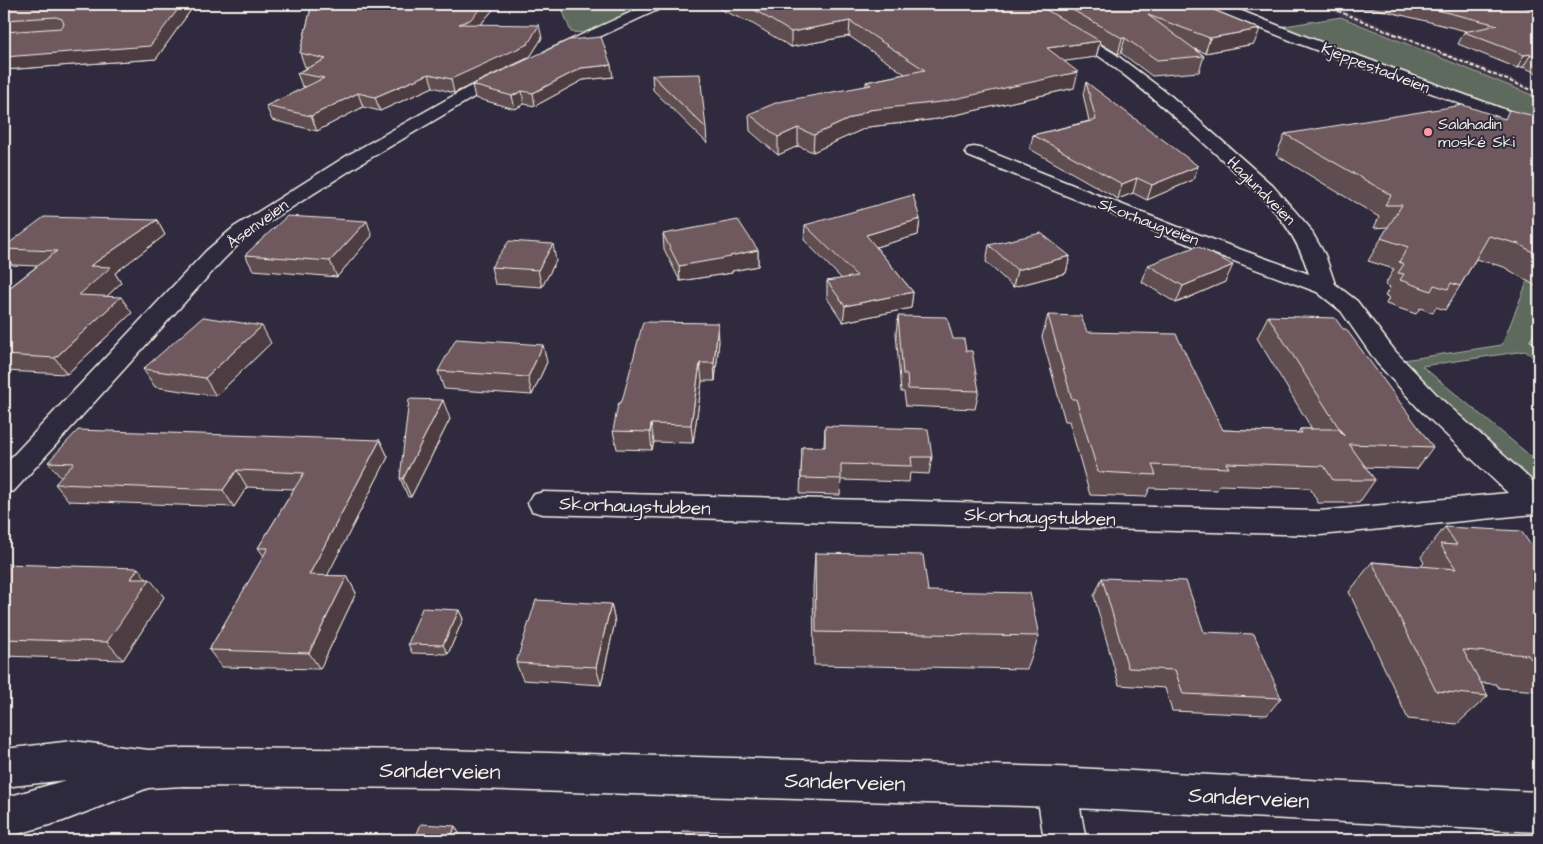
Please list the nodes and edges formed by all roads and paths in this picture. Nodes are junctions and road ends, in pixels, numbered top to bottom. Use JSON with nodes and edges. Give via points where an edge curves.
{"nodes":[{"id":1,"x":659,"y":4,"type":"edge"},
{"id":2,"x":1023,"y":4,"type":"edge"},
{"id":3,"x":1213,"y":4,"type":"edge"},
{"id":4,"x":1539,"y":128,"type":"edge"},
{"id":5,"x":974,"y":152,"type":"dead end"},
{"id":6,"x":1325,"y":287,"type":"junction"},
{"id":7,"x":4,"y":483,"type":"edge"},
{"id":8,"x":543,"y":503,"type":"dead end"},
{"id":9,"x":1538,"y":503,"type":"edge"},
{"id":10,"x":4,"y":768,"type":"edge"},
{"id":11,"x":150,"y":769,"type":"junction"},
{"id":12,"x":1056,"y":788,"type":"junction"},
{"id":13,"x":1539,"y":812,"type":"edge"},
{"id":14,"x":4,"y":818,"type":"edge"},
{"id":15,"x":1065,"y":840,"type":"edge"}],
"edges":[{"from":1,"to":7,"type":"street","name":"Åsenveien","via":[[569,38],[528,65],[473,91],[404,130],[241,231],[214,256]]},
{"from":2,"to":6,"type":"street","name":"Haglundveien","via":[[1110,57],[1142,81],[1265,189],[1299,227],[1314,255]]},
{"from":3,"to":4,"type":"street","name":"Kjeppestadveien"},
{"from":5,"to":6,"type":"street","name":"Skorhaugveien","via":[[1171,231]]},
{"from":6,"to":9,"type":"street","via":[[1349,306],[1386,357],[1430,404]]},
{"from":8,"to":9,"type":"street","name":"Skorhaugstubben","via":[[1320,523]]},
{"from":10,"to":11,"type":"street","name":"Sanderveien","via":[[72,760]]},
{"from":11,"to":12,"type":"street","name":"Sanderveien","via":[[440,769]]},
{"from":11,"to":14,"type":"street","name":"Sanderveien","via":[[63,801]]},
{"from":12,"to":13,"type":"street","name":"Sanderveien"},
{"from":12,"to":15,"type":"street"}]}
